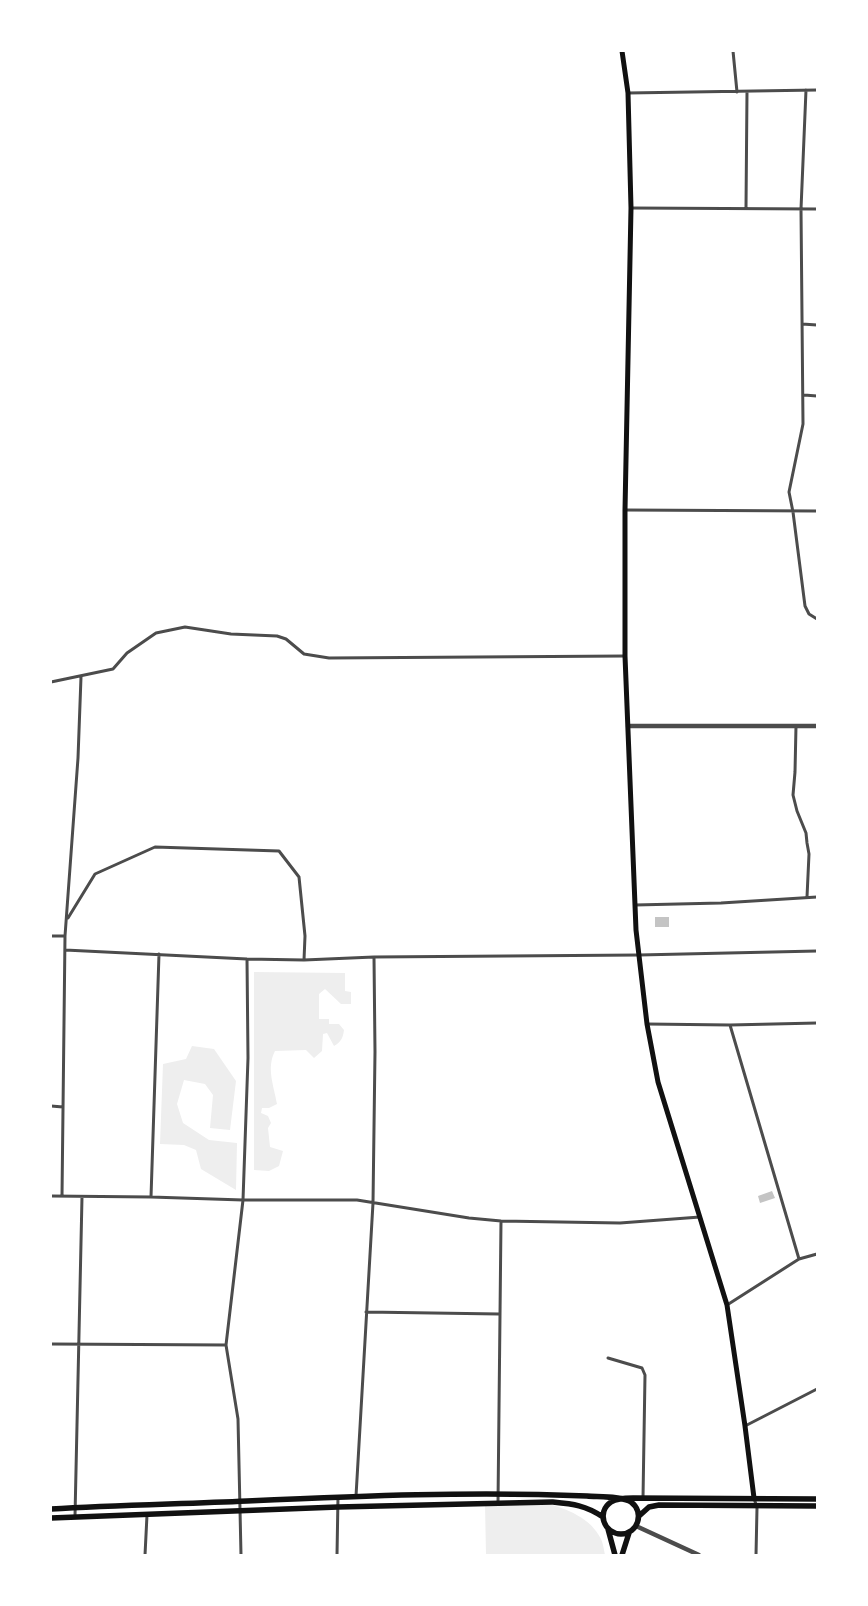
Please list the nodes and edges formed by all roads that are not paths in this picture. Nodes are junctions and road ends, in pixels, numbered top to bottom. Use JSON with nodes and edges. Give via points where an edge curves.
{"nodes":[{"id":1,"x":622,"y":51,"type":"edge"},
{"id":2,"x":734,"y":51,"type":"edge"},
{"id":3,"x":806,"y":90,"type":"junction"},
{"id":4,"x":817,"y":90,"type":"edge"},
{"id":5,"x":737,"y":92,"type":"junction"},
{"id":6,"x":747,"y":92,"type":"junction"},
{"id":7,"x":628,"y":93,"type":"junction"},
{"id":8,"x":746,"y":207,"type":"junction"},
{"id":9,"x":631,"y":208,"type":"junction"},
{"id":10,"x":801,"y":209,"type":"junction"},
{"id":11,"x":817,"y":209,"type":"edge"},
{"id":12,"x":802,"y":324,"type":"junction"},
{"id":13,"x":817,"y":325,"type":"edge"},
{"id":14,"x":804,"y":395,"type":"junction"},
{"id":15,"x":817,"y":396,"type":"edge"},
{"id":16,"x":625,"y":510,"type":"junction"},
{"id":17,"x":817,"y":511,"type":"edge"},
{"id":18,"x":793,"y":512,"type":"junction"},
{"id":19,"x":817,"y":619,"type":"edge"},
{"id":20,"x":625,"y":656,"type":"junction"},
{"id":21,"x":80,"y":676,"type":"junction"},
{"id":22,"x":51,"y":682,"type":"edge"},
{"id":23,"x":628,"y":726,"type":"junction"},
{"id":24,"x":796,"y":726,"type":"junction"},
{"id":25,"x":817,"y":726,"type":"edge"},
{"id":26,"x":808,"y":897,"type":"junction"},
{"id":27,"x":817,"y":898,"type":"edge"},
{"id":28,"x":634,"y":905,"type":"junction"},
{"id":29,"x":68,"y":918,"type":"junction"},
{"id":30,"x":51,"y":936,"type":"edge"},
{"id":31,"x":65,"y":936,"type":"junction"},
{"id":32,"x":65,"y":950,"type":"junction"},
{"id":33,"x":817,"y":951,"type":"edge"},
{"id":34,"x":159,"y":954,"type":"junction"},
{"id":35,"x":639,"y":955,"type":"junction"},
{"id":36,"x":374,"y":957,"type":"junction"},
{"id":37,"x":247,"y":959,"type":"junction"},
{"id":38,"x":304,"y":960,"type":"junction"},
{"id":39,"x":817,"y":1023,"type":"edge"},
{"id":40,"x":647,"y":1024,"type":"junction"},
{"id":41,"x":730,"y":1025,"type":"junction"},
{"id":42,"x":51,"y":1106,"type":"edge"},
{"id":43,"x":63,"y":1107,"type":"junction"},
{"id":44,"x":51,"y":1196,"type":"edge"},
{"id":45,"x":62,"y":1196,"type":"junction"},
{"id":46,"x":82,"y":1197,"type":"junction"},
{"id":47,"x":151,"y":1197,"type":"junction"},
{"id":48,"x":243,"y":1200,"type":"junction"},
{"id":49,"x":373,"y":1203,"type":"junction"},
{"id":50,"x":700,"y":1217,"type":"junction"},
{"id":51,"x":501,"y":1221,"type":"junction"},
{"id":52,"x":817,"y":1254,"type":"edge"},
{"id":53,"x":799,"y":1259,"type":"junction"},
{"id":54,"x":728,"y":1305,"type":"junction"},
{"id":55,"x":366,"y":1312,"type":"junction"},
{"id":56,"x":499,"y":1314,"type":"junction"},
{"id":57,"x":51,"y":1344,"type":"edge"},
{"id":58,"x":79,"y":1344,"type":"junction"},
{"id":59,"x":226,"y":1346,"type":"junction"},
{"id":60,"x":608,"y":1358,"type":"dead end"},
{"id":61,"x":817,"y":1389,"type":"edge"},
{"id":62,"x":745,"y":1426,"type":"junction"},
{"id":63,"x":498,"y":1494,"type":"junction"},
{"id":64,"x":356,"y":1496,"type":"junction"},
{"id":65,"x":338,"y":1497,"type":"junction"},
{"id":66,"x":643,"y":1498,"type":"junction"},
{"id":67,"x":754,"y":1498,"type":"junction"},
{"id":68,"x":622,"y":1499,"type":"junction"},
{"id":69,"x":817,"y":1499,"type":"edge"},
{"id":70,"x":240,"y":1501,"type":"junction"},
{"id":71,"x":498,"y":1503,"type":"junction"},
{"id":72,"x":756,"y":1505,"type":"junction"},
{"id":73,"x":338,"y":1506,"type":"junction"},
{"id":74,"x":817,"y":1506,"type":"edge"},
{"id":75,"x":75,"y":1508,"type":"junction"},
{"id":76,"x":51,"y":1509,"type":"edge"},
{"id":77,"x":240,"y":1511,"type":"junction"},
{"id":78,"x":147,"y":1514,"type":"junction"},
{"id":79,"x":603,"y":1516,"type":"junction"},
{"id":80,"x":639,"y":1516,"type":"junction"},
{"id":81,"x":75,"y":1517,"type":"junction"},
{"id":82,"x":51,"y":1518,"type":"edge"},
{"id":83,"x":636,"y":1526,"type":"junction"},
{"id":84,"x":608,"y":1529,"type":"junction"},
{"id":85,"x":629,"y":1533,"type":"junction"},
{"id":86,"x":145,"y":1555,"type":"edge"},
{"id":87,"x":241,"y":1555,"type":"edge"},
{"id":88,"x":337,"y":1555,"type":"edge"},
{"id":89,"x":615,"y":1555,"type":"edge"},
{"id":90,"x":622,"y":1555,"type":"edge"},
{"id":91,"x":699,"y":1555,"type":"edge"},
{"id":92,"x":756,"y":1555,"type":"edge"}],
"edges":[{"from":1,"to":7,"type":"main road"},
{"from":2,"to":5,"type":"street"},
{"from":3,"to":4,"type":"street"},
{"from":3,"to":6,"type":"street"},
{"from":3,"to":10,"type":"street"},
{"from":5,"to":6,"type":"street"},
{"from":5,"to":7,"type":"street"},
{"from":6,"to":8,"type":"street"},
{"from":7,"to":9,"type":"main road"},
{"from":8,"to":9,"type":"street"},
{"from":8,"to":10,"type":"street"},
{"from":9,"to":16,"type":"main road"},
{"from":10,"to":11,"type":"street"},
{"from":10,"to":12,"type":"street"},
{"from":12,"to":13,"type":"street"},
{"from":12,"to":14,"type":"street"},
{"from":14,"to":15,"type":"street"},
{"from":14,"to":18,"type":"street","via":[[803,424],[789,492]]},
{"from":16,"to":18,"type":"street"},
{"from":16,"to":20,"type":"main road"},
{"from":17,"to":18,"type":"street"},
{"from":18,"to":19,"type":"street","via":[[805,606]]},
{"from":20,"to":21,"type":"street","via":[[329,658],[304,654],[277,636],[185,627],[156,633],[127,652],[113,669]]},
{"from":20,"to":23,"type":"main road"},
{"from":21,"to":22,"type":"street"},
{"from":21,"to":29,"type":"street"},
{"from":23,"to":24,"type":"street"},
{"from":23,"to":28,"type":"main road"},
{"from":24,"to":25,"type":"street"},
{"from":24,"to":26,"type":"street","via":[[793,795],[806,833]]},
{"from":26,"to":27,"type":"street"},
{"from":26,"to":28,"type":"street"},
{"from":28,"to":35,"type":"main road"},
{"from":29,"to":31,"type":"street"},
{"from":29,"to":38,"type":"street","via":[[96,874],[155,847],[279,851],[298,877],[305,936]]},
{"from":30,"to":31,"type":"street"},
{"from":31,"to":32,"type":"street"},
{"from":32,"to":34,"type":"street"},
{"from":32,"to":43,"type":"street"},
{"from":33,"to":35,"type":"street"},
{"from":34,"to":37,"type":"street"},
{"from":34,"to":47,"type":"street"},
{"from":35,"to":36,"type":"street"},
{"from":35,"to":40,"type":"main road"},
{"from":36,"to":38,"type":"street"},
{"from":36,"to":49,"type":"street"},
{"from":37,"to":38,"type":"street"},
{"from":37,"to":48,"type":"street","via":[[248,1058]]},
{"from":39,"to":41,"type":"street"},
{"from":40,"to":41,"type":"street"},
{"from":40,"to":50,"type":"main road","via":[[658,1082]]},
{"from":41,"to":53,"type":"street"},
{"from":42,"to":43,"type":"street"},
{"from":43,"to":45,"type":"street"},
{"from":44,"to":45,"type":"street"},
{"from":45,"to":46,"type":"street"},
{"from":46,"to":47,"type":"street"},
{"from":46,"to":58,"type":"street"},
{"from":47,"to":48,"type":"street"},
{"from":48,"to":49,"type":"street","via":[[357,1200]]},
{"from":48,"to":59,"type":"street"},
{"from":49,"to":51,"type":"street"},
{"from":49,"to":55,"type":"street"},
{"from":50,"to":51,"type":"street","via":[[620,1223]]},
{"from":50,"to":54,"type":"main road"},
{"from":51,"to":56,"type":"street"},
{"from":52,"to":53,"type":"street"},
{"from":53,"to":54,"type":"street"},
{"from":54,"to":62,"type":"main road"},
{"from":55,"to":56,"type":"street"},
{"from":55,"to":64,"type":"street"},
{"from":56,"to":63,"type":"street"},
{"from":57,"to":58,"type":"street"},
{"from":58,"to":59,"type":"street"},
{"from":58,"to":75,"type":"street"},
{"from":59,"to":70,"type":"street","via":[[238,1419]]},
{"from":60,"to":66,"type":"street","via":[[642,1368],[645,1375]]},
{"from":61,"to":62,"type":"street"},
{"from":62,"to":67,"type":"main road"},
{"from":63,"to":64,"type":"main road"},
{"from":63,"to":68,"type":"main road"},
{"from":63,"to":71,"type":"street"},
{"from":64,"to":65,"type":"main road"},
{"from":65,"to":70,"type":"main road"},
{"from":65,"to":73,"type":"street"},
{"from":66,"to":67,"type":"main road"},
{"from":66,"to":68,"type":"main road"},
{"from":67,"to":69,"type":"main road"},
{"from":67,"to":72,"type":"street"},
{"from":68,"to":79,"type":"main road","via":[[611,1502]]},
{"from":68,"to":80,"type":"main road","via":[[635,1506]]},
{"from":70,"to":75,"type":"main road"},
{"from":70,"to":77,"type":"street"},
{"from":71,"to":73,"type":"main road"},
{"from":71,"to":79,"type":"main road","via":[[573,1504],[590,1508]]},
{"from":72,"to":74,"type":"main road"},
{"from":72,"to":80,"type":"main road","via":[[660,1505],[649,1507]]},
{"from":72,"to":92,"type":"street"},
{"from":73,"to":77,"type":"main road"},
{"from":73,"to":88,"type":"street"},
{"from":75,"to":76,"type":"main road"},
{"from":75,"to":81,"type":"street"},
{"from":77,"to":78,"type":"main road"},
{"from":77,"to":87,"type":"street"},
{"from":78,"to":81,"type":"main road"},
{"from":78,"to":86,"type":"street"},
{"from":79,"to":84,"type":"main road"},
{"from":80,"to":83,"type":"main road"},
{"from":81,"to":82,"type":"main road"},
{"from":83,"to":85,"type":"main road"},
{"from":83,"to":91,"type":"street"},
{"from":84,"to":85,"type":"main road","via":[[618,1534]]},
{"from":84,"to":89,"type":"main road"},
{"from":85,"to":90,"type":"main road"}]}
